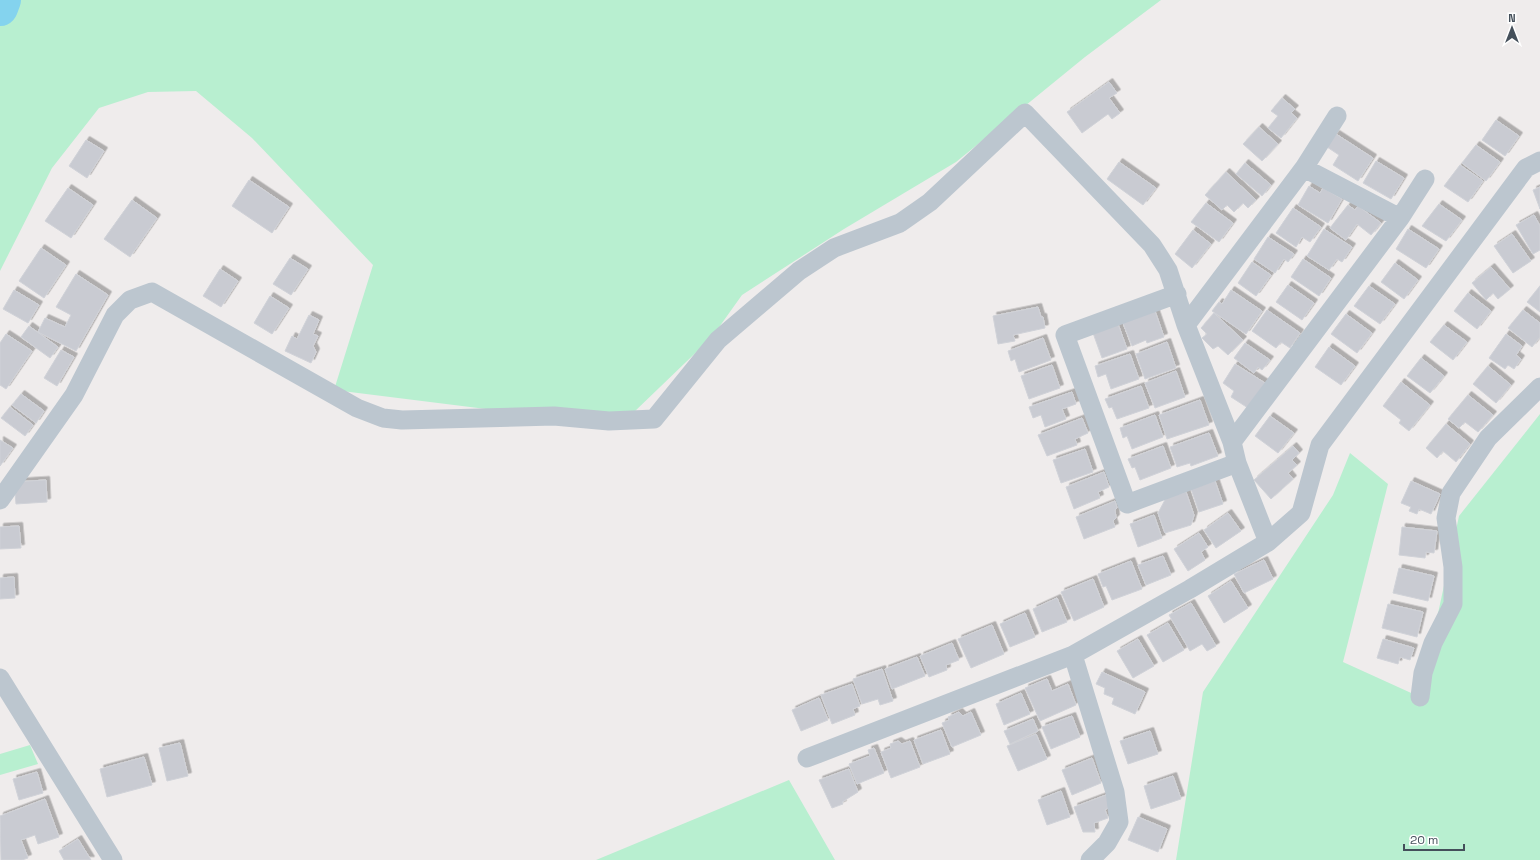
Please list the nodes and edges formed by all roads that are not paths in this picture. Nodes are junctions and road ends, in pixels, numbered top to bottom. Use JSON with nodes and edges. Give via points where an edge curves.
{"nodes":[{"id":1,"x":1337,"y":116,"type":"dead end"},
{"id":2,"x":1540,"y":161,"type":"edge"},
{"id":3,"x":1304,"y":168,"type":"junction"},
{"id":4,"x":1425,"y":179,"type":"dead end"},
{"id":5,"x":1400,"y":218,"type":"junction"},
{"id":6,"x":1177,"y":294,"type":"junction"},
{"id":7,"x":1186,"y":325,"type":"junction"},
{"id":8,"x":1540,"y":387,"type":"edge"},
{"id":9,"x":1232,"y":442,"type":"junction"},
{"id":10,"x":1237,"y":463,"type":"junction"},
{"id":11,"x":0,"y":500,"type":"edge"},
{"id":12,"x":1268,"y":542,"type":"junction"},
{"id":13,"x":1073,"y":655,"type":"junction"},
{"id":14,"x":0,"y":678,"type":"edge"},
{"id":15,"x":1420,"y":697,"type":"dead end"},
{"id":16,"x":807,"y":758,"type":"dead end"},
{"id":17,"x":113,"y":860,"type":"edge"},
{"id":18,"x":1090,"y":860,"type":"edge"}],
"edges":[{"from":1,"to":3,"type":"street"},
{"from":2,"to":12,"type":"street","via":[[1526,168],[1320,445],[1301,513]]},
{"from":3,"to":5,"type":"street"},
{"from":3,"to":7,"type":"street"},
{"from":4,"to":5,"type":"street"},
{"from":5,"to":9,"type":"street"},
{"from":6,"to":7,"type":"street"},
{"from":6,"to":10,"type":"street","via":[[1065,335],[1127,504]]},
{"from":6,"to":11,"type":"street","via":[[1168,270],[1152,245],[1025,113],[930,202],[900,223],[834,248],[799,271],[718,340],[654,419],[609,421],[554,416],[402,420],[383,418],[357,408],[152,292],[130,300],[115,315],[74,395]]},
{"from":7,"to":9,"type":"street"},
{"from":8,"to":15,"type":"street","via":[[1488,438],[1451,492],[1446,518],[1453,567],[1453,604],[1433,643],[1423,673]]},
{"from":9,"to":10,"type":"street"},
{"from":10,"to":12,"type":"street"},
{"from":12,"to":13,"type":"street"},
{"from":13,"to":16,"type":"street"},
{"from":13,"to":18,"type":"street","via":[[1115,792],[1119,822],[1107,843]]},
{"from":14,"to":17,"type":"street"}]}
